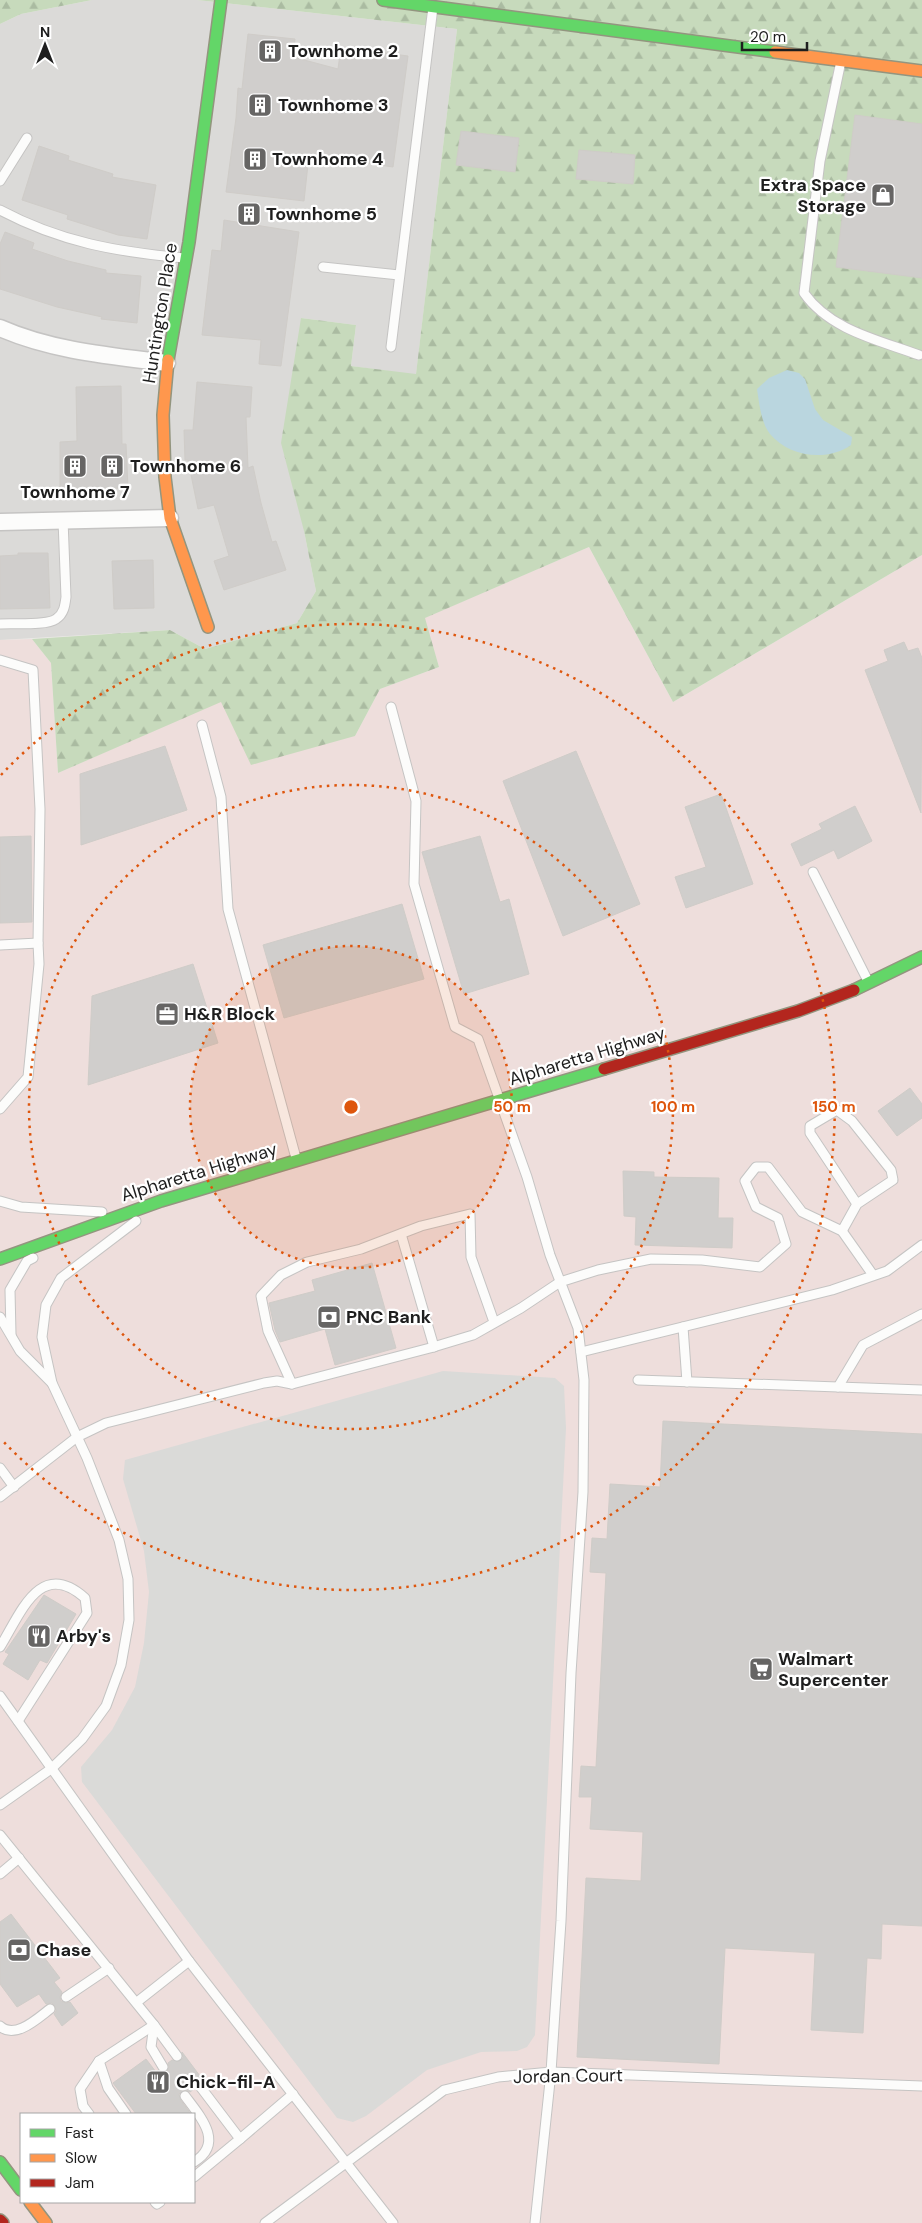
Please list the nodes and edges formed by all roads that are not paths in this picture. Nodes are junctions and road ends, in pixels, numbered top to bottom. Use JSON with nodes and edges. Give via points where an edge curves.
{"nodes":[{"id":1,"x":221,"y":0,"type":"edge"},
{"id":2,"x":383,"y":0,"type":"edge"},
{"id":3,"x":433,"y":7,"type":"junction"},
{"id":4,"x":841,"y":60,"type":"junction"},
{"id":5,"x":922,"y":71,"type":"edge"},
{"id":6,"x":27,"y":138,"type":"dead end"},
{"id":7,"x":0,"y":181,"type":"edge"},
{"id":8,"x":0,"y":210,"type":"edge"},
{"id":9,"x":186,"y":259,"type":"junction"},
{"id":10,"x":323,"y":267,"type":"dead end"},
{"id":11,"x":400,"y":275,"type":"junction"},
{"id":12,"x":0,"y":328,"type":"edge"},
{"id":13,"x":390,"y":347,"type":"dead end"},
{"id":14,"x":919,"y":355,"type":"dead end"},
{"id":15,"x":167,"y":362,"type":"junction"},
{"id":16,"x":170,"y":518,"type":"junction"},
{"id":17,"x":64,"y":520,"type":"junction"},
{"id":18,"x":0,"y":522,"type":"edge"},
{"id":19,"x":0,"y":624,"type":"edge"},
{"id":20,"x":208,"y":627,"type":"dead end"},
{"id":21,"x":0,"y":660,"type":"edge"},
{"id":22,"x":391,"y":707,"type":"dead end"},
{"id":23,"x":202,"y":725,"type":"dead end"},
{"id":24,"x":813,"y":872,"type":"dead end"},
{"id":25,"x":38,"y":943,"type":"junction"},
{"id":26,"x":0,"y":945,"type":"edge"},
{"id":27,"x":922,"y":957,"type":"edge"},
{"id":28,"x":869,"y":984,"type":"junction"},
{"id":29,"x":500,"y":1100,"type":"junction"},
{"id":30,"x":0,"y":1109,"type":"edge"},
{"id":31,"x":297,"y":1160,"type":"junction"},
{"id":32,"x":0,"y":1201,"type":"edge"},
{"id":33,"x":161,"y":1201,"type":"junction"},
{"id":34,"x":857,"y":1204,"type":"junction"},
{"id":35,"x":127,"y":1212,"type":"junction"},
{"id":36,"x":98,"y":1224,"type":"junction"},
{"id":37,"x":842,"y":1231,"type":"junction"},
{"id":38,"x":401,"y":1234,"type":"junction"},
{"id":39,"x":922,"y":1245,"type":"edge"},
{"id":40,"x":0,"y":1259,"type":"edge"},
{"id":41,"x":873,"y":1275,"type":"junction"},
{"id":42,"x":560,"y":1282,"type":"junction"},
{"id":43,"x":922,"y":1314,"type":"edge"},
{"id":44,"x":0,"y":1317,"type":"edge"},
{"id":45,"x":494,"y":1322,"type":"junction"},
{"id":46,"x":683,"y":1327,"type":"junction"},
{"id":47,"x":11,"y":1334,"type":"junction"},
{"id":48,"x":434,"y":1347,"type":"junction"},
{"id":49,"x":581,"y":1352,"type":"junction"},
{"id":50,"x":638,"y":1380,"type":"dead end"},
{"id":51,"x":687,"y":1382,"type":"junction"},
{"id":52,"x":52,"y":1383,"type":"junction"},
{"id":53,"x":292,"y":1384,"type":"junction"},
{"id":54,"x":838,"y":1387,"type":"junction"},
{"id":55,"x":922,"y":1390,"type":"edge"},
{"id":56,"x":77,"y":1437,"type":"junction"},
{"id":57,"x":0,"y":1468,"type":"edge"},
{"id":58,"x":14,"y":1487,"type":"junction"},
{"id":59,"x":0,"y":1497,"type":"edge"},
{"id":60,"x":0,"y":1647,"type":"edge"},
{"id":61,"x":0,"y":1696,"type":"edge"},
{"id":62,"x":18,"y":1721,"type":"junction"},
{"id":63,"x":51,"y":1769,"type":"junction"},
{"id":64,"x":0,"y":1805,"type":"edge"},
{"id":65,"x":0,"y":1835,"type":"edge"},
{"id":66,"x":19,"y":1858,"type":"junction"},
{"id":67,"x":0,"y":1874,"type":"edge"},
{"id":68,"x":189,"y":1960,"type":"junction"},
{"id":69,"x":109,"y":1968,"type":"junction"},
{"id":70,"x":66,"y":1997,"type":"dead end"},
{"id":71,"x":137,"y":2002,"type":"junction"},
{"id":72,"x":50,"y":2009,"type":"dead end"},
{"id":73,"x":154,"y":2025,"type":"junction"},
{"id":74,"x":0,"y":2026,"type":"edge"},
{"id":75,"x":177,"y":2056,"type":"dead end"},
{"id":76,"x":99,"y":2060,"type":"junction"},
{"id":77,"x":163,"y":2067,"type":"dead end"},
{"id":78,"x":551,"y":2072,"type":"junction"},
{"id":79,"x":199,"y":2085,"type":"dead end"},
{"id":80,"x":922,"y":2086,"type":"edge"},
{"id":81,"x":293,"y":2094,"type":"junction"},
{"id":82,"x":185,"y":2096,"type":"dead end"},
{"id":83,"x":88,"y":2113,"type":"edge"},
{"id":84,"x":125,"y":2113,"type":"edge"},
{"id":85,"x":240,"y":2139,"type":"junction"},
{"id":86,"x":195,"y":2161,"type":"edge"},
{"id":87,"x":0,"y":2162,"type":"edge"},
{"id":88,"x":346,"y":2162,"type":"junction"},
{"id":89,"x":195,"y":2175,"type":"edge"},
{"id":90,"x":20,"y":2189,"type":"edge"},
{"id":91,"x":31,"y":2203,"type":"edge"},
{"id":92,"x":0,"y":2220,"type":"edge"},
{"id":93,"x":3,"y":2223,"type":"edge"},
{"id":94,"x":46,"y":2223,"type":"edge"},
{"id":95,"x":265,"y":2223,"type":"edge"},
{"id":96,"x":393,"y":2223,"type":"edge"},
{"id":97,"x":535,"y":2223,"type":"edge"}],
"edges":[{"from":1,"to":9,"type":"street","name":"Huntington Place"},
{"from":2,"to":3,"type":"street"},
{"from":3,"to":4,"type":"street"},
{"from":3,"to":11,"type":"lane"},
{"from":4,"to":5,"type":"street"},
{"from":4,"to":14,"type":"lane","via":[[820,161],[804,292],[814,307],[846,329]]},
{"from":6,"to":7,"type":"lane"},
{"from":8,"to":9,"type":"lane","via":[[50,233],[79,242],[144,255]]},
{"from":9,"to":15,"type":"street","name":"Huntington Place"},
{"from":10,"to":11,"type":"lane"},
{"from":11,"to":13,"type":"lane"},
{"from":12,"to":15,"type":"street","via":[[51,344],[104,355]]},
{"from":15,"to":16,"type":"street","name":"Huntington Place","via":[[163,415]]},
{"from":16,"to":17,"type":"street"},
{"from":16,"to":20,"type":"street","name":"Huntington Place"},
{"from":17,"to":18,"type":"street"},
{"from":17,"to":19,"type":"lane","via":[[66,597],[61,614],[56,620],[45,622]]},
{"from":21,"to":25,"type":"lane","via":[[33,670],[40,809]]},
{"from":22,"to":29,"type":"lane","via":[[416,801],[414,884],[455,1027],[478,1038]]},
{"from":23,"to":31,"type":"lane","via":[[221,798],[228,908]]},
{"from":24,"to":28,"type":"lane"},
{"from":25,"to":26,"type":"lane"},
{"from":25,"to":30,"type":"lane","via":[[39,964],[28,1077]]},
{"from":27,"to":28,"type":"street","name":"Alpharetta Highway"},
{"from":28,"to":29,"type":"street","name":"Alpharetta Highway","via":[[798,1011]]},
{"from":29,"to":31,"type":"street","name":"Alpharetta Highway"},
{"from":29,"to":42,"type":"lane"},
{"from":31,"to":33,"type":"street","name":"Alpharetta Highway"},
{"from":32,"to":35,"type":"lane","via":[[39,1209]]},
{"from":33,"to":35,"type":"street","name":"Alpharetta Highway"},
{"from":33,"to":52,"type":"lane","via":[[61,1278],[46,1304],[42,1337]]},
{"from":34,"to":34,"type":"lane","via":[[893,1180],[891,1170],[852,1121],[837,1110],[810,1126],[813,1140]]},
{"from":34,"to":37,"type":"lane"},
{"from":35,"to":36,"type":"street","name":"Alpharetta Highway"},
{"from":36,"to":40,"type":"street","name":"Alpharetta Highway"},
{"from":36,"to":47,"type":"lane","via":[[27,1261],[10,1290]]},
{"from":37,"to":41,"type":"lane"},
{"from":37,"to":42,"type":"lane","via":[[802,1212],[768,1167],[756,1167],[745,1181],[756,1207],[778,1218],[786,1244],[760,1267],[702,1260],[651,1259]]},
{"from":38,"to":45,"type":"lane","via":[[470,1214],[471,1257]]},
{"from":38,"to":48,"type":"lane"},
{"from":38,"to":53,"type":"lane","via":[[361,1249],[307,1262],[281,1275],[261,1296],[268,1331]]},
{"from":39,"to":41,"type":"lane","via":[[887,1271]]},
{"from":41,"to":46,"type":"lane","via":[[832,1290]]},
{"from":42,"to":45,"type":"lane"},
{"from":42,"to":49,"type":"lane","via":[[578,1328]]},
{"from":43,"to":54,"type":"lane","via":[[863,1344]]},
{"from":44,"to":47,"type":"lane"},
{"from":45,"to":48,"type":"lane","via":[[472,1334]]},
{"from":46,"to":49,"type":"lane"},
{"from":46,"to":51,"type":"lane"},
{"from":47,"to":52,"type":"lane","via":[[20,1351]]},
{"from":48,"to":53,"type":"lane"},
{"from":49,"to":78,"type":"lane","via":[[584,1380],[583,1492]]},
{"from":50,"to":51,"type":"lane"},
{"from":51,"to":54,"type":"lane"},
{"from":52,"to":56,"type":"lane"},
{"from":53,"to":56,"type":"lane","via":[[264,1383],[106,1423]]},
{"from":54,"to":55,"type":"lane"},
{"from":56,"to":58,"type":"lane"},
{"from":56,"to":63,"type":"lane","via":[[119,1540],[128,1579],[129,1620],[121,1665],[106,1706],[82,1740]]},
{"from":57,"to":58,"type":"lane"},
{"from":58,"to":59,"type":"lane"},
{"from":60,"to":62,"type":"lane","via":[[41,1587],[56,1583],[74,1588],[85,1598],[87,1613]]},
{"from":61,"to":62,"type":"lane"},
{"from":62,"to":63,"type":"lane"},
{"from":63,"to":64,"type":"lane"},
{"from":63,"to":68,"type":"lane"},
{"from":65,"to":66,"type":"lane"},
{"from":66,"to":67,"type":"lane"},
{"from":66,"to":69,"type":"lane"},
{"from":68,"to":71,"type":"lane"},
{"from":68,"to":81,"type":"lane"},
{"from":69,"to":70,"type":"lane"},
{"from":69,"to":71,"type":"lane"},
{"from":71,"to":73,"type":"lane"},
{"from":72,"to":74,"type":"lane","via":[[27,2027],[11,2030]]},
{"from":73,"to":75,"type":"lane"},
{"from":73,"to":76,"type":"lane"},
{"from":73,"to":77,"type":"lane","via":[[151,2047]]},
{"from":76,"to":83,"type":"lane","via":[[80,2089],[83,2106]]},
{"from":76,"to":84,"type":"lane","via":[[108,2088]]},
{"from":78,"to":80,"type":"lane","name":"Jordan Court"},
{"from":78,"to":88,"type":"lane","name":"Jordan Court","via":[[498,2077],[444,2090]]},
{"from":78,"to":97,"type":"lane"},
{"from":79,"to":85,"type":"lane"},
{"from":81,"to":85,"type":"lane"},
{"from":81,"to":88,"type":"lane"},
{"from":82,"to":86,"type":"lane","via":[[206,2125],[209,2139],[207,2149]]},
{"from":85,"to":89,"type":"lane"},
{"from":87,"to":90,"type":"street"},
{"from":88,"to":95,"type":"lane","name":"Jordan Court"},
{"from":88,"to":96,"type":"lane"},
{"from":91,"to":94,"type":"street"},
{"from":92,"to":93,"type":"street"}]}
